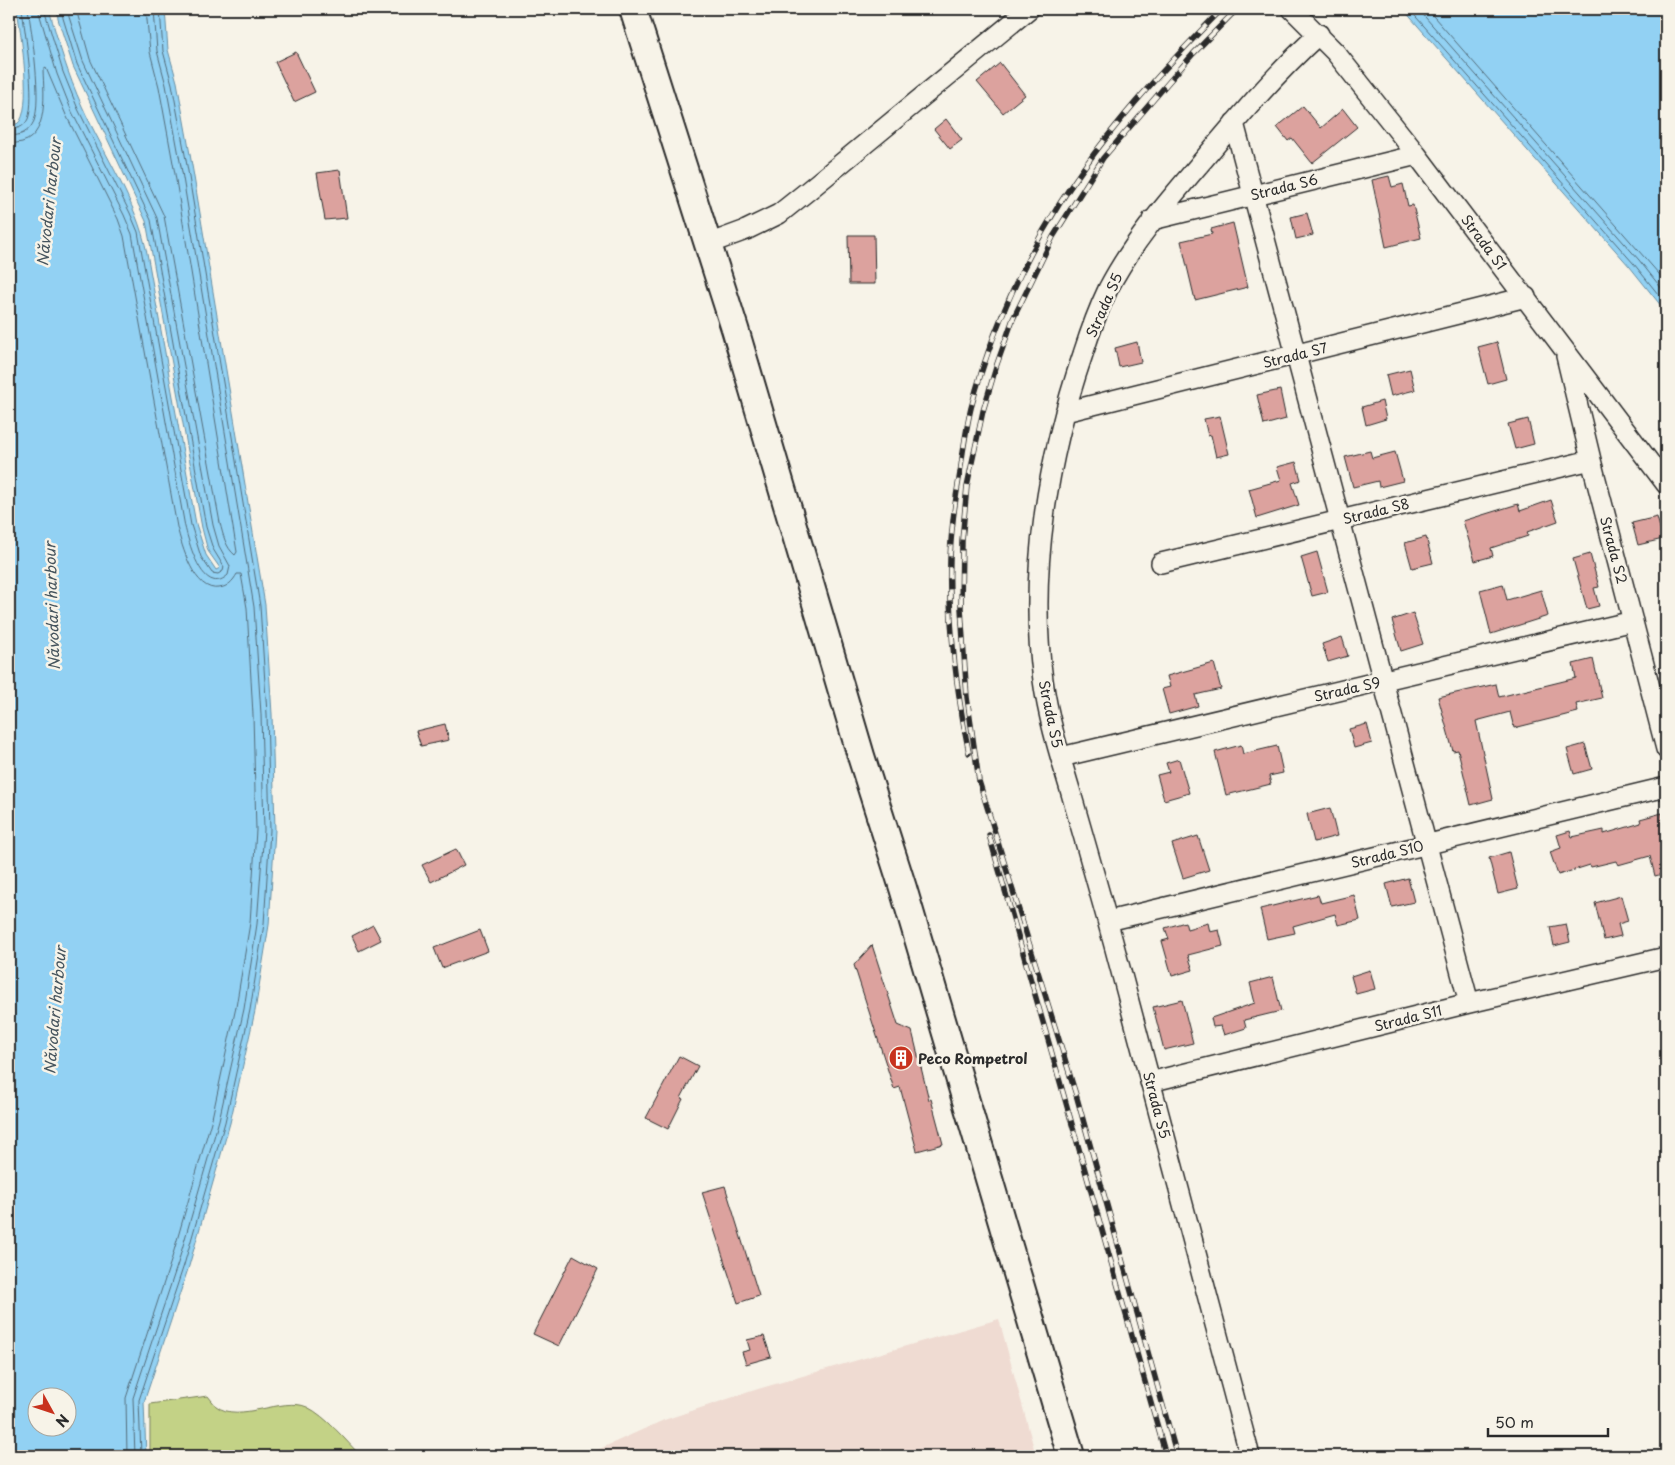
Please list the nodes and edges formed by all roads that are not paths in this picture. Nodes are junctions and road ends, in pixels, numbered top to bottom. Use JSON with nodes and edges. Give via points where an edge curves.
{"nodes":[{"id":1,"x":633,"y":9,"type":"edge"},
{"id":2,"x":1029,"y":9,"type":"edge"},
{"id":3,"x":1292,"y":9,"type":"edge"},
{"id":4,"x":1319,"y":34,"type":"junction"},
{"id":5,"x":1234,"y":123,"type":"junction"},
{"id":6,"x":1417,"y":155,"type":"junction"},
{"id":7,"x":1254,"y":195,"type":"junction"},
{"id":8,"x":1152,"y":220,"type":"junction"},
{"id":9,"x":708,"y":244,"type":"junction"},
{"id":10,"x":1526,"y":297,"type":"junction"},
{"id":11,"x":1564,"y":350,"type":"junction"},
{"id":12,"x":1296,"y":354,"type":"junction"},
{"id":13,"x":1065,"y":412,"type":"junction"},
{"id":14,"x":1591,"y":460,"type":"junction"},
{"id":15,"x":1666,"y":484,"type":"edge"},
{"id":16,"x":1340,"y":520,"type":"junction"},
{"id":17,"x":1161,"y":563,"type":"dead end"},
{"id":18,"x":1633,"y":621,"type":"junction"},
{"id":19,"x":1383,"y":681,"type":"junction"},
{"id":20,"x":1666,"y":749,"type":"edge"},
{"id":21,"x":1061,"y":758,"type":"junction"},
{"id":22,"x":1666,"y":788,"type":"edge"},
{"id":23,"x":1427,"y":844,"type":"junction"},
{"id":24,"x":1108,"y":921,"type":"junction"},
{"id":25,"x":1666,"y":957,"type":"edge"},
{"id":26,"x":1469,"y":1003,"type":"junction"},
{"id":27,"x":1150,"y":1082,"type":"junction"},
{"id":28,"x":1071,"y":1456,"type":"edge"},
{"id":29,"x":1250,"y":1456,"type":"edge"}],
"edges":[{"from":1,"to":9,"type":"main road"},
{"from":2,"to":9,"type":"street","via":[[779,214]]},
{"from":3,"to":4,"type":"street","name":"Strada S1"},
{"from":4,"to":5,"type":"street","name":"Strada S5"},
{"from":4,"to":6,"type":"street","name":"Strada S1"},
{"from":5,"to":7,"type":"street"},
{"from":5,"to":8,"type":"street","name":"Strada S5"},
{"from":6,"to":7,"type":"street","name":"Strada S6"},
{"from":6,"to":10,"type":"street","name":"Strada S1"},
{"from":7,"to":8,"type":"street","name":"Strada S6"},
{"from":7,"to":12,"type":"street"},
{"from":8,"to":13,"type":"street","name":"Strada S5","via":[[1108,291],[1090,334]]},
{"from":9,"to":28,"type":"main road"},
{"from":10,"to":11,"type":"street","name":"Strada S1"},
{"from":10,"to":12,"type":"street","name":"Strada S7"},
{"from":11,"to":14,"type":"street","name":"Strada S2"},
{"from":11,"to":15,"type":"street","name":"Strada S1"},
{"from":12,"to":13,"type":"street","name":"Strada S7"},
{"from":12,"to":16,"type":"street"},
{"from":13,"to":21,"type":"street","name":"Strada S5","via":[[1049,487],[1039,569],[1038,632],[1044,685]]},
{"from":14,"to":16,"type":"street","name":"Strada S8"},
{"from":14,"to":18,"type":"street","name":"Strada S2"},
{"from":16,"to":17,"type":"street","name":"Strada S8"},
{"from":16,"to":19,"type":"street"},
{"from":18,"to":19,"type":"street","name":"Strada S9"},
{"from":18,"to":20,"type":"street","name":"Strada S2"},
{"from":19,"to":21,"type":"street","name":"Strada S9"},
{"from":19,"to":23,"type":"street"},
{"from":21,"to":24,"type":"street","name":"Strada S5"},
{"from":22,"to":23,"type":"street","name":"Strada S10"},
{"from":23,"to":24,"type":"street","name":"Strada S10"},
{"from":23,"to":26,"type":"street"},
{"from":24,"to":27,"type":"street","name":"Strada S5"},
{"from":25,"to":26,"type":"street","name":"Strada S11"},
{"from":26,"to":27,"type":"street","name":"Strada S11"},
{"from":27,"to":29,"type":"street","name":"Strada S5"}]}
